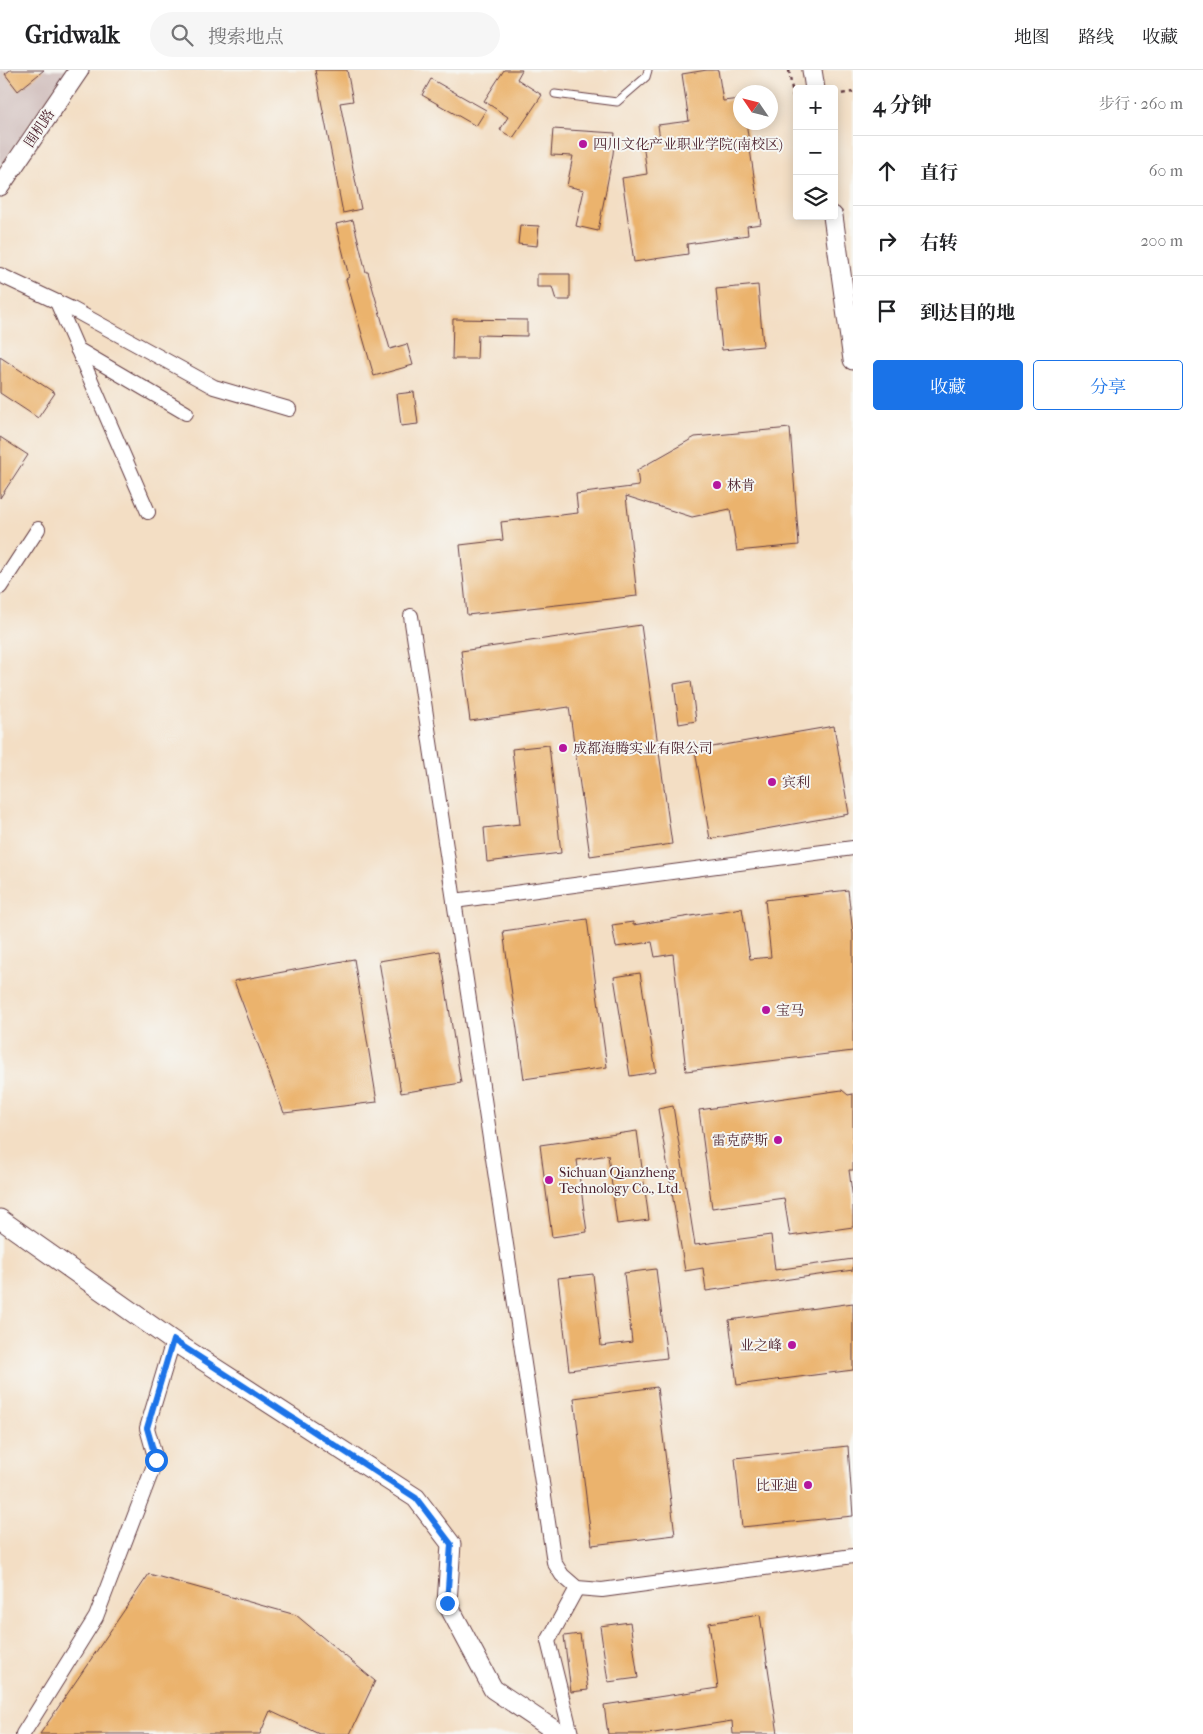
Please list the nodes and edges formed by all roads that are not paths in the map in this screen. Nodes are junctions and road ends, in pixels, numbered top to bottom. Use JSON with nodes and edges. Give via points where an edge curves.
{"nodes":[{"id":1,"x":79,"y":70,"type":"edge"},
{"id":2,"x":648,"y":70,"type":"edge"},
{"id":3,"x":812,"y":70,"type":"edge"},
{"id":4,"x":814,"y":85,"type":"edge"},
{"id":5,"x":555,"y":94,"type":"dead end"},
{"id":6,"x":0,"y":186,"type":"edge"},
{"id":7,"x":834,"y":220,"type":"edge"},
{"id":8,"x":0,"y":275,"type":"edge"},
{"id":9,"x":57,"y":302,"type":"junction"},
{"id":10,"x":77,"y":349,"type":"junction"},
{"id":11,"x":853,"y":360,"type":"edge"},
{"id":12,"x":289,"y":409,"type":"dead end"},
{"id":13,"x":186,"y":413,"type":"dead end"},
{"id":14,"x":148,"y":512,"type":"dead end"},
{"id":15,"x":38,"y":529,"type":"dead end"},
{"id":16,"x":0,"y":587,"type":"edge"},
{"id":17,"x":411,"y":616,"type":"dead end"},
{"id":18,"x":853,"y":848,"type":"edge"},
{"id":19,"x":454,"y":901,"type":"junction"},
{"id":20,"x":0,"y":1219,"type":"edge"},
{"id":21,"x":173,"y":1340,"type":"junction"},
{"id":22,"x":853,"y":1556,"type":"edge"},
{"id":23,"x":576,"y":1588,"type":"junction"},
{"id":24,"x":24,"y":1734,"type":"edge"},
{"id":25,"x":560,"y":1734,"type":"edge"},
{"id":26,"x":571,"y":1734,"type":"edge"}],
"edges":[{"from":1,"to":6,"type":"street","name":"围机路"},
{"from":2,"to":5,"type":"lane","via":[[646,77],[617,102]]},
{"from":3,"to":4,"type":"street"},
{"from":7,"to":11,"type":"street"},
{"from":8,"to":9,"type":"street"},
{"from":9,"to":10,"type":"street"},
{"from":9,"to":12,"type":"street","via":[[214,387]]},
{"from":10,"to":13,"type":"street"},
{"from":10,"to":14,"type":"street"},
{"from":15,"to":16,"type":"street"},
{"from":17,"to":19,"type":"street"},
{"from":18,"to":19,"type":"street"},
{"from":19,"to":23,"type":"street","via":[[554,1562],[562,1576]]},
{"from":20,"to":21,"type":"street"},
{"from":21,"to":24,"type":"street","via":[[147,1428],[156,1460],[96,1617]]},
{"from":21,"to":25,"type":"street","via":[[416,1498],[451,1544],[447,1603],[493,1689]]},
{"from":22,"to":23,"type":"street","via":[[602,1590]]},
{"from":23,"to":26,"type":"street","via":[[548,1641]]}]}
